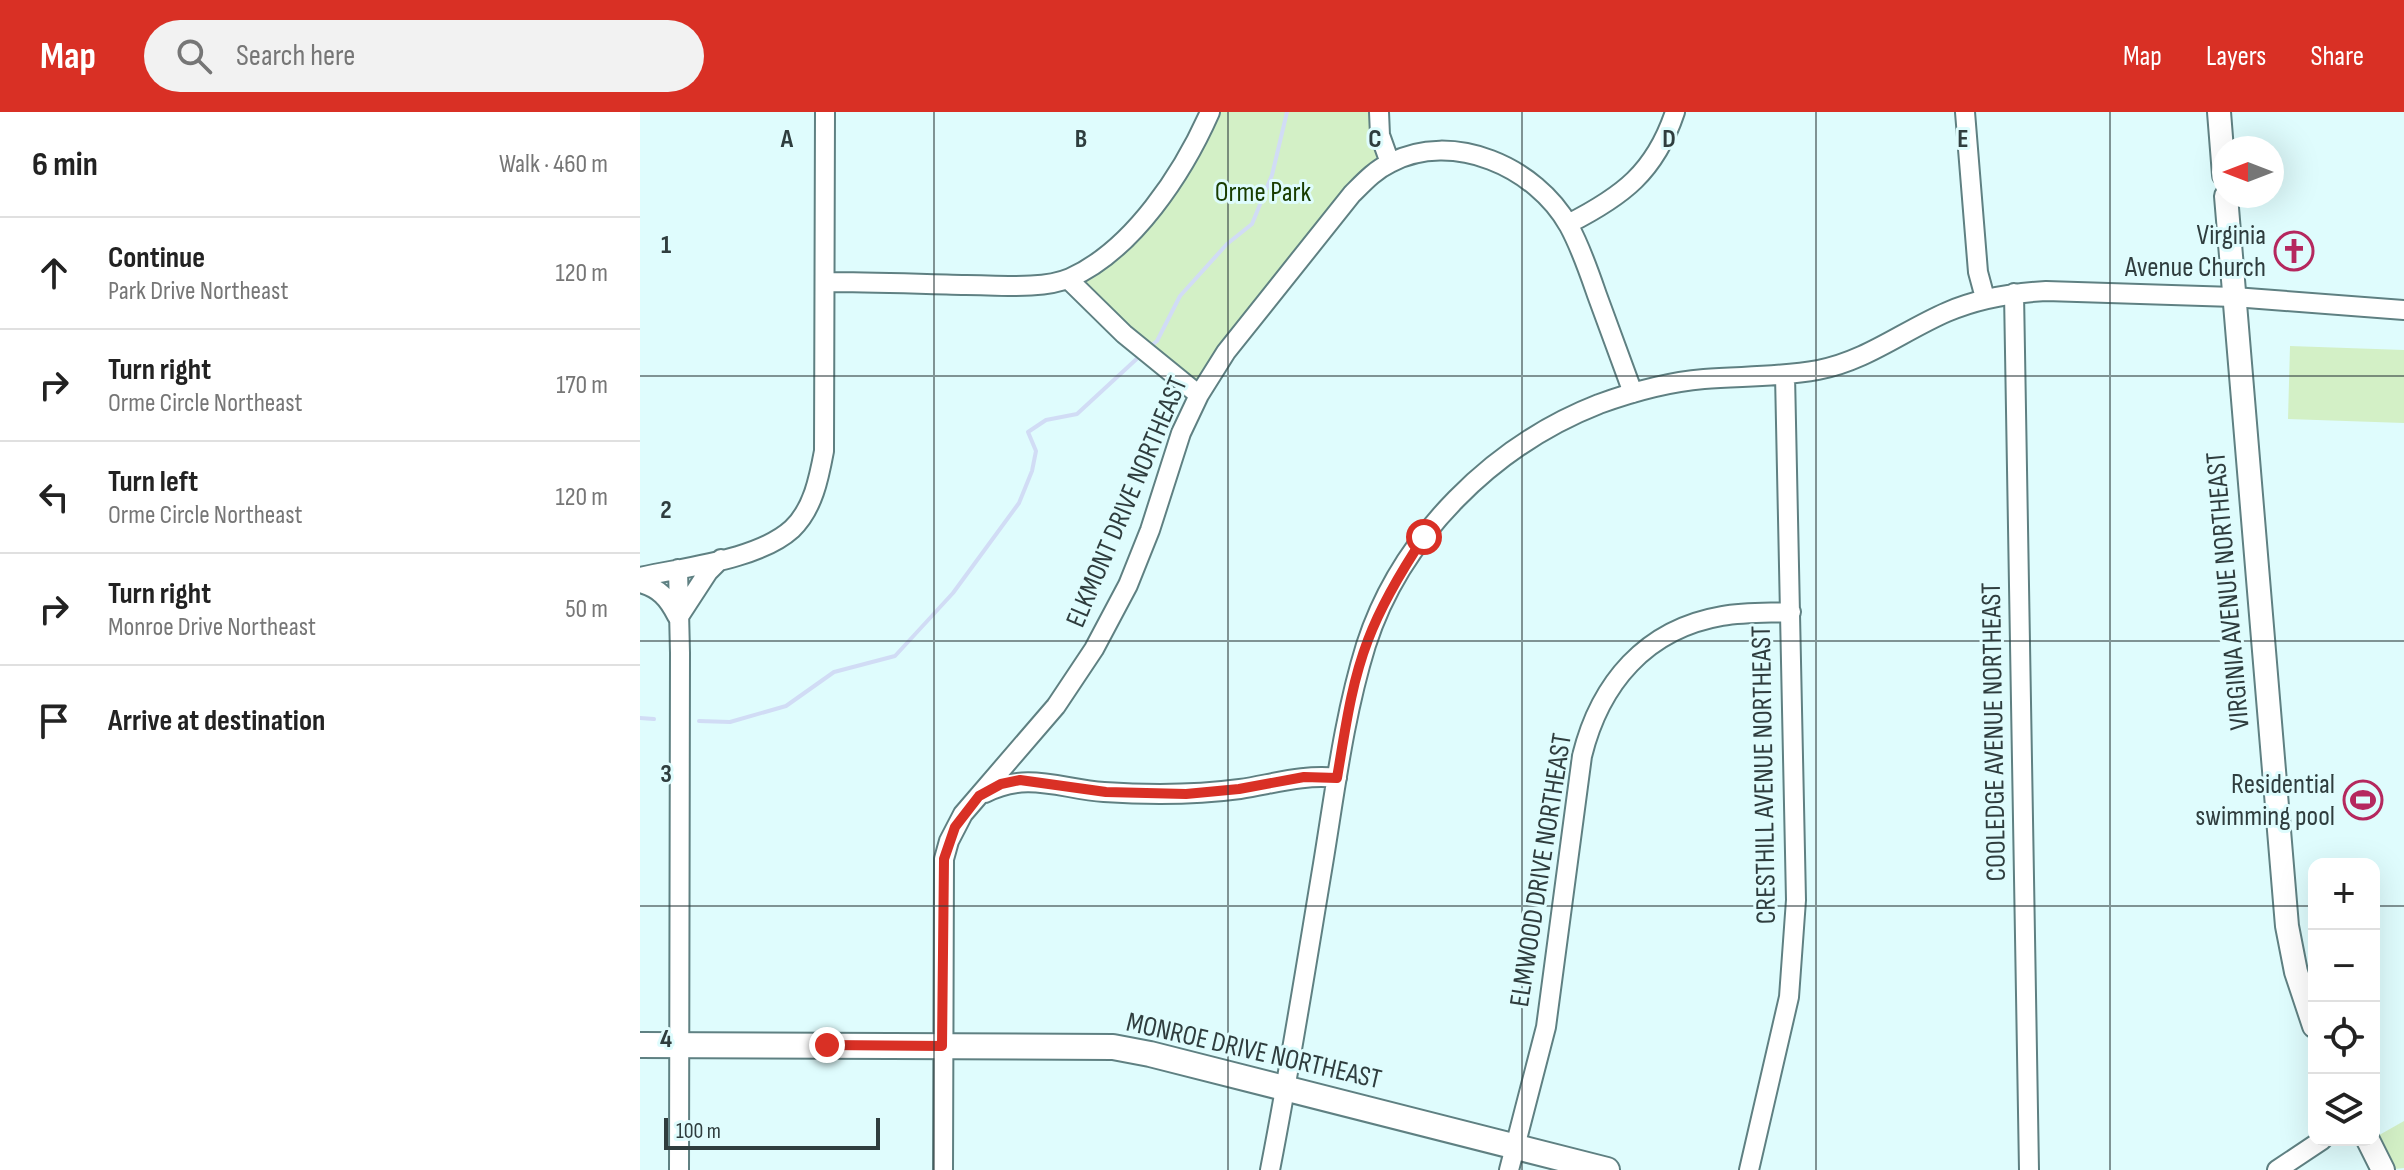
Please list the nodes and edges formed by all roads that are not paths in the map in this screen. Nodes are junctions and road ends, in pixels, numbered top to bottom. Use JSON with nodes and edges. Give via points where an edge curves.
{"nodes":[{"id":1,"x":825,"y":112,"type":"edge"},
{"id":2,"x":1210,"y":112,"type":"edge"},
{"id":3,"x":1379,"y":112,"type":"edge"},
{"id":4,"x":1675,"y":112,"type":"edge"},
{"id":5,"x":1965,"y":112,"type":"edge"},
{"id":6,"x":2219,"y":112,"type":"edge"},
{"id":7,"x":2221,"y":136,"type":"edge"},
{"id":8,"x":1390,"y":163,"type":"junction"},
{"id":9,"x":2227,"y":208,"type":"edge"},
{"id":10,"x":1568,"y":224,"type":"junction"},
{"id":11,"x":1068,"y":279,"type":"junction"},
{"id":12,"x":825,"y":282,"type":"junction"},
{"id":13,"x":2014,"y":293,"type":"junction"},
{"id":14,"x":2234,"y":297,"type":"junction"},
{"id":15,"x":1985,"y":298,"type":"junction"},
{"id":16,"x":2404,"y":310,"type":"edge"},
{"id":17,"x":1785,"y":375,"type":"junction"},
{"id":18,"x":1633,"y":393,"type":"junction"},
{"id":19,"x":1199,"y":395,"type":"junction"},
{"id":20,"x":721,"y":559,"type":"junction"},
{"id":21,"x":678,"y":569,"type":"junction"},
{"id":22,"x":640,"y":577,"type":"edge"},
{"id":23,"x":640,"y":583,"type":"edge"},
{"id":24,"x":1791,"y":612,"type":"junction"},
{"id":25,"x":678,"y":618,"type":"junction"},
{"id":26,"x":1337,"y":778,"type":"junction"},
{"id":27,"x":979,"y":796,"type":"junction"},
{"id":28,"x":2308,"y":1008,"type":"edge"},
{"id":29,"x":640,"y":1045,"type":"edge"},
{"id":30,"x":679,"y":1045,"type":"junction"},
{"id":31,"x":942,"y":1046,"type":"junction"},
{"id":32,"x":1286,"y":1087,"type":"junction"},
{"id":33,"x":1515,"y":1146,"type":"junction"},
{"id":34,"x":2313,"y":1146,"type":"edge"},
{"id":35,"x":2371,"y":1146,"type":"edge"},
{"id":36,"x":679,"y":1170,"type":"edge"},
{"id":37,"x":943,"y":1170,"type":"edge"},
{"id":38,"x":1270,"y":1170,"type":"edge"},
{"id":39,"x":1509,"y":1170,"type":"edge"},
{"id":40,"x":1607,"y":1170,"type":"edge"},
{"id":41,"x":1749,"y":1170,"type":"edge"},
{"id":42,"x":2029,"y":1170,"type":"edge"},
{"id":43,"x":2277,"y":1170,"type":"edge"},
{"id":44,"x":2383,"y":1170,"type":"edge"}],
"edges":[{"from":1,"to":12,"type":"street"},
{"from":2,"to":11,"type":"street","via":[[1180,168],[1143,219],[1110,253]]},
{"from":3,"to":8,"type":"street"},
{"from":4,"to":10,"type":"street","via":[[1661,147],[1638,178],[1609,203]]},
{"from":5,"to":15,"type":"street","via":[[1978,272]]},
{"from":6,"to":7,"type":"street"},
{"from":8,"to":10,"type":"street","name":"ELKMONT DRIVE NORTHEAST","via":[[1437,150],[1481,156],[1533,184]]},
{"from":8,"to":19,"type":"street","name":"ELKMONT DRIVE NORTHEAST","via":[[1352,194],[1226,352]]},
{"from":9,"to":14,"type":"street","name":"VIRGINIA AVENUE NORTHEAST"},
{"from":10,"to":18,"type":"street","name":"ELKMONT DRIVE NORTHEAST"},
{"from":11,"to":12,"type":"street","via":[[1021,286]]},
{"from":11,"to":19,"type":"street","via":[[1124,334]]},
{"from":12,"to":20,"type":"street","via":[[824,451],[819,480],[792,529],[770,544]]},
{"from":13,"to":14,"type":"street"},
{"from":13,"to":15,"type":"street"},
{"from":13,"to":42,"type":"street","name":"COOLEDGE AVENUE NORTHEAST"},
{"from":14,"to":16,"type":"street"},
{"from":14,"to":28,"type":"street","name":"VIRGINIA AVENUE NORTHEAST","via":[[2287,926]]},
{"from":15,"to":17,"type":"street","via":[[1860,358]]},
{"from":17,"to":18,"type":"street","via":[[1700,379]]},
{"from":17,"to":24,"type":"street","name":"CRESTHILL AVENUE NORTHEAST"},
{"from":18,"to":26,"type":"street","via":[[1574,415],[1520,446],[1471,486],[1424,537],[1393,584],[1367,641]]},
{"from":19,"to":27,"type":"street","name":"ELKMONT DRIVE NORTHEAST","via":[[1128,585],[1094,649],[1056,706]]},
{"from":20,"to":21,"type":"street"},
{"from":20,"to":25,"type":"street"},
{"from":21,"to":22,"type":"street"},
{"from":21,"to":25,"type":"street"},
{"from":23,"to":25,"type":"street","via":[[665,596]]},
{"from":24,"to":33,"type":"street","name":"ELMWOOD DRIVE NORTHEAST","via":[[1725,615],[1677,630],[1633,660],[1599,705],[1582,756],[1546,1027]]},
{"from":24,"to":41,"type":"street","name":"CRESTHILL AVENUE NORTHEAST","via":[[1794,957],[1782,1035]]},
{"from":25,"to":30,"type":"street"},
{"from":26,"to":27,"type":"street","via":[[1304,777],[1186,794],[1106,792],[1020,780]]},
{"from":26,"to":32,"type":"street"},
{"from":27,"to":31,"type":"street","name":"ELKMONT DRIVE NORTHEAST","via":[[955,827],[944,859]]},
{"from":29,"to":30,"type":"main road","name":"MONROE DRIVE NORTHEAST"},
{"from":30,"to":31,"type":"main road","name":"MONROE DRIVE NORTHEAST"},
{"from":30,"to":36,"type":"street"},
{"from":31,"to":32,"type":"main road","name":"MONROE DRIVE NORTHEAST","via":[[1113,1047]]},
{"from":31,"to":37,"type":"street","name":"ELKMONT DRIVE NORTHEAST"},
{"from":32,"to":33,"type":"main road","name":"MONROE DRIVE NORTHEAST"},
{"from":32,"to":38,"type":"street"},
{"from":33,"to":39,"type":"street","name":"ELMWOOD DRIVE NORTHEAST"},
{"from":33,"to":40,"type":"main road","name":"MONROE DRIVE NORTHEAST"},
{"from":34,"to":43,"type":"street"},
{"from":35,"to":44,"type":"street"}]}
